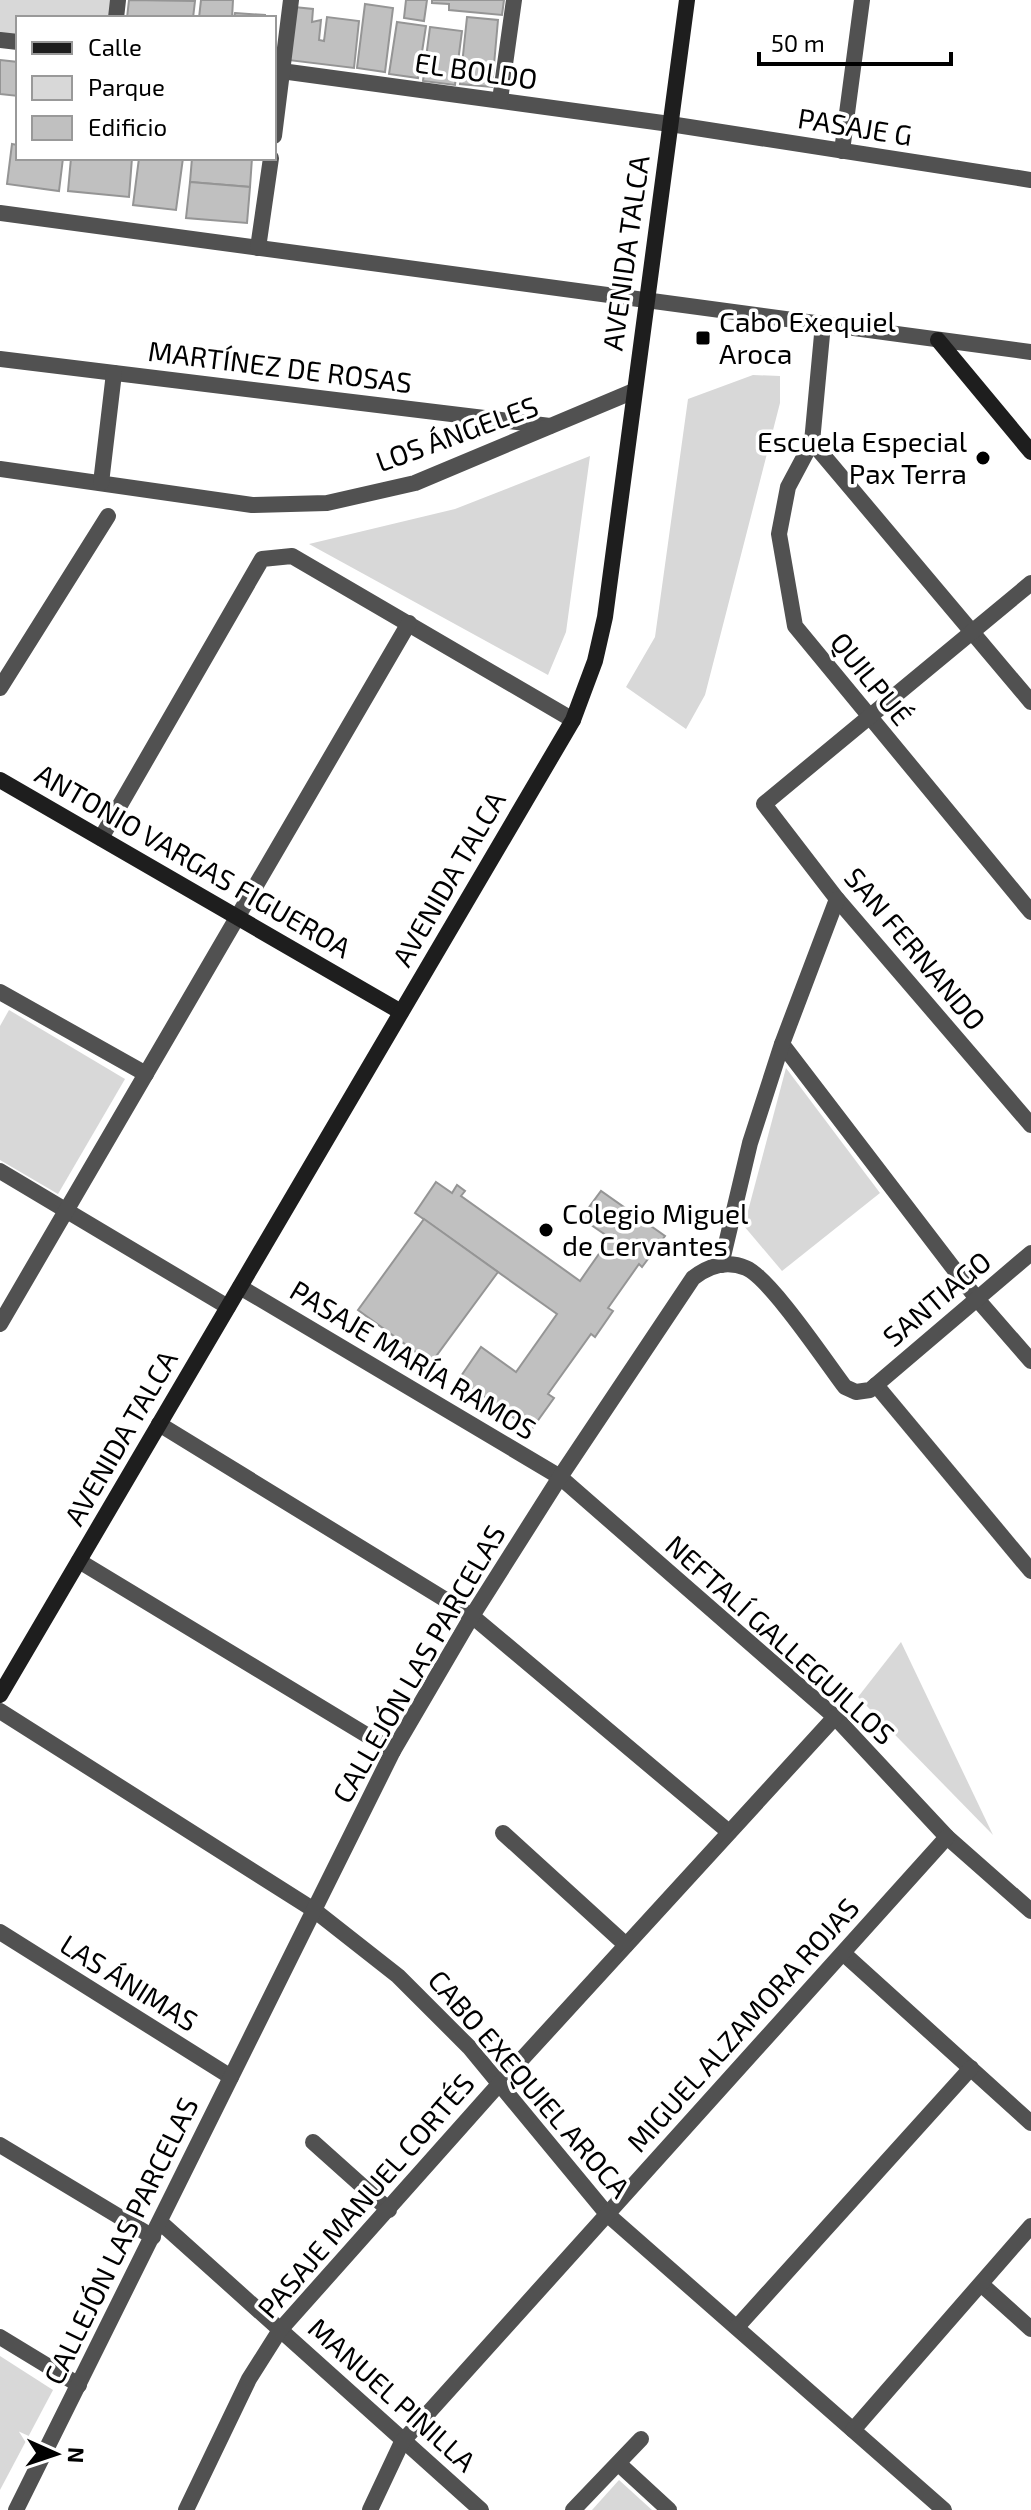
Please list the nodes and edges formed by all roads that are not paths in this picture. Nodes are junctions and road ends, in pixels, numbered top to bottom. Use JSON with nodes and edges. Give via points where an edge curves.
{"nodes":[{"id":1,"x":291,"y":0,"type":"edge"},
{"id":2,"x":514,"y":0,"type":"edge"},
{"id":3,"x":687,"y":0,"type":"edge"},
{"id":4,"x":862,"y":0,"type":"edge"},
{"id":5,"x":279,"y":71,"type":"edge"},
{"id":6,"x":500,"y":100,"type":"junction"},
{"id":7,"x":276,"y":110,"type":"edge"},
{"id":8,"x":670,"y":124,"type":"junction"},
{"id":9,"x":842,"y":151,"type":"junction"},
{"id":10,"x":271,"y":160,"type":"edge"},
{"id":11,"x":1031,"y":180,"type":"edge"},
{"id":12,"x":0,"y":213,"type":"edge"},
{"id":13,"x":258,"y":248,"type":"junction"},
{"id":14,"x":646,"y":300,"type":"junction"},
{"id":15,"x":823,"y":324,"type":"junction"},
{"id":16,"x":938,"y":340,"type":"junction"},
{"id":17,"x":1031,"y":352,"type":"edge"},
{"id":18,"x":0,"y":359,"type":"edge"},
{"id":19,"x":114,"y":373,"type":"junction"},
{"id":20,"x":634,"y":391,"type":"junction"},
{"id":21,"x":553,"y":427,"type":"junction"},
{"id":22,"x":812,"y":442,"type":"junction"},
{"id":23,"x":1031,"y":452,"type":"edge"},
{"id":24,"x":0,"y":469,"type":"edge"},
{"id":25,"x":101,"y":483,"type":"junction"},
{"id":26,"x":108,"y":516,"type":"dead end"},
{"id":27,"x":1031,"y":583,"type":"edge"},
{"id":28,"x":409,"y":623,"type":"junction"},
{"id":29,"x":971,"y":633,"type":"junction"},
{"id":30,"x":0,"y":688,"type":"edge"},
{"id":31,"x":1031,"y":702,"type":"edge"},
{"id":32,"x":867,"y":717,"type":"junction"},
{"id":33,"x":573,"y":720,"type":"junction"},
{"id":34,"x":0,"y":780,"type":"edge"},
{"id":35,"x":101,"y":838,"type":"junction"},
{"id":36,"x":837,"y":899,"type":"junction"},
{"id":37,"x":1031,"y":912,"type":"edge"},
{"id":38,"x":237,"y":917,"type":"junction"},
{"id":39,"x":1,"y":996,"type":"edge"},
{"id":40,"x":401,"y":1012,"type":"junction"},
{"id":41,"x":782,"y":1044,"type":"junction"},
{"id":42,"x":146,"y":1074,"type":"junction"},
{"id":43,"x":1031,"y":1125,"type":"edge"},
{"id":44,"x":0,"y":1171,"type":"edge"},
{"id":45,"x":66,"y":1211,"type":"junction"},
{"id":46,"x":1031,"y":1253,"type":"edge"},
{"id":47,"x":721,"y":1265,"type":"junction"},
{"id":48,"x":240,"y":1287,"type":"junction"},
{"id":49,"x":977,"y":1299,"type":"junction"},
{"id":50,"x":228,"y":1307,"type":"junction"},
{"id":51,"x":0,"y":1324,"type":"edge"},
{"id":52,"x":1031,"y":1361,"type":"edge"},
{"id":53,"x":876,"y":1385,"type":"junction"},
{"id":54,"x":159,"y":1424,"type":"junction"},
{"id":55,"x":560,"y":1477,"type":"junction"},
{"id":56,"x":79,"y":1561,"type":"junction"},
{"id":57,"x":1031,"y":1571,"type":"edge"},
{"id":58,"x":472,"y":1616,"type":"junction"},
{"id":59,"x":0,"y":1695,"type":"edge"},
{"id":60,"x":0,"y":1711,"type":"edge"},
{"id":61,"x":835,"y":1717,"type":"junction"},
{"id":62,"x":393,"y":1751,"type":"junction"},
{"id":63,"x":729,"y":1832,"type":"junction"},
{"id":64,"x":503,"y":1833,"type":"dead end"},
{"id":65,"x":947,"y":1837,"type":"junction"},
{"id":66,"x":314,"y":1910,"type":"junction"},
{"id":67,"x":1031,"y":1911,"type":"edge"},
{"id":68,"x":0,"y":1932,"type":"edge"},
{"id":69,"x":626,"y":1945,"type":"junction"},
{"id":70,"x":843,"y":1953,"type":"junction"},
{"id":71,"x":971,"y":2068,"type":"junction"},
{"id":72,"x":231,"y":2077,"type":"junction"},
{"id":73,"x":500,"y":2083,"type":"junction"},
{"id":74,"x":1031,"y":2123,"type":"edge"},
{"id":75,"x":313,"y":2142,"type":"dead end"},
{"id":76,"x":0,"y":2145,"type":"edge"},
{"id":77,"x":389,"y":2210,"type":"junction"},
{"id":78,"x":607,"y":2214,"type":"junction"},
{"id":79,"x":1031,"y":2226,"type":"edge"},
{"id":80,"x":156,"y":2229,"type":"junction"},
{"id":81,"x":981,"y":2284,"type":"junction"},
{"id":82,"x":737,"y":2327,"type":"junction"},
{"id":83,"x":1031,"y":2329,"type":"edge"},
{"id":84,"x":280,"y":2330,"type":"junction"},
{"id":85,"x":0,"y":2337,"type":"edge"},
{"id":86,"x":79,"y":2385,"type":"junction"},
{"id":87,"x":853,"y":2430,"type":"junction"},
{"id":88,"x":641,"y":2439,"type":"dead end"},
{"id":89,"x":402,"y":2442,"type":"junction"},
{"id":90,"x":619,"y":2464,"type":"junction"},
{"id":91,"x":16,"y":2510,"type":"edge"},
{"id":92,"x":186,"y":2510,"type":"edge"},
{"id":93,"x":370,"y":2510,"type":"edge"},
{"id":94,"x":481,"y":2510,"type":"edge"},
{"id":95,"x":573,"y":2510,"type":"edge"},
{"id":96,"x":669,"y":2510,"type":"edge"},
{"id":97,"x":944,"y":2510,"type":"edge"}],
"edges":[{"from":1,"to":5,"type":"street"},
{"from":2,"to":6,"type":"street"},
{"from":3,"to":8,"type":"main road","name":"AVENIDA TALCA"},
{"from":4,"to":9,"type":"street"},
{"from":5,"to":6,"type":"street","name":"EL BOLDO"},
{"from":5,"to":7,"type":"street"},
{"from":6,"to":8,"type":"street","name":"EL BOLDO"},
{"from":8,"to":9,"type":"street","name":"PASAJE G"},
{"from":8,"to":14,"type":"main road","name":"AVENIDA TALCA"},
{"from":9,"to":11,"type":"street","name":"PASAJE G"},
{"from":10,"to":13,"type":"street"},
{"from":12,"to":13,"type":"street"},
{"from":13,"to":14,"type":"street"},
{"from":14,"to":15,"type":"street"},
{"from":14,"to":20,"type":"main road","name":"AVENIDA TALCA"},
{"from":15,"to":16,"type":"street"},
{"from":15,"to":22,"type":"street"},
{"from":16,"to":17,"type":"street"},
{"from":16,"to":23,"type":"main road"},
{"from":18,"to":19,"type":"street","name":"MARTÍNEZ DE ROSAS"},
{"from":19,"to":21,"type":"street","name":"MARTÍNEZ DE ROSAS"},
{"from":19,"to":25,"type":"street"},
{"from":20,"to":21,"type":"street","name":"LOS ÁNGELES"},
{"from":20,"to":33,"type":"main road","name":"AVENIDA TALCA","via":[[605,617]]},
{"from":21,"to":25,"type":"street","name":"LOS ÁNGELES","via":[[415,483],[327,503],[252,505]]},
{"from":22,"to":29,"type":"street"},
{"from":22,"to":32,"type":"street","name":"QUILPUÉ","via":[[788,487],[779,534],[795,626]]},
{"from":24,"to":25,"type":"street","name":"LOS ÁNGELES"},
{"from":26,"to":30,"type":"street"},
{"from":27,"to":29,"type":"street"},
{"from":28,"to":33,"type":"street"},
{"from":28,"to":35,"type":"street","via":[[292,556],[262,559]]},
{"from":28,"to":38,"type":"street"},
{"from":29,"to":31,"type":"street"},
{"from":29,"to":32,"type":"street"},
{"from":32,"to":36,"type":"street","name":"SAN FERNANDO","via":[[764,804]]},
{"from":32,"to":37,"type":"street","name":"QUILPUÉ"},
{"from":33,"to":40,"type":"main road","name":"AVENIDA TALCA"},
{"from":34,"to":35,"type":"main road","name":"ANTONIO VARGAS FIGUEROA"},
{"from":35,"to":38,"type":"main road","name":"ANTONIO VARGAS FIGUEROA"},
{"from":36,"to":41,"type":"street"},
{"from":36,"to":43,"type":"street","name":"SAN FERNANDO"},
{"from":38,"to":40,"type":"main road","name":"ANTONIO VARGAS FIGUEROA"},
{"from":38,"to":42,"type":"street"},
{"from":39,"to":42,"type":"street"},
{"from":40,"to":48,"type":"main road","name":"AVENIDA TALCA"},
{"from":41,"to":47,"type":"street","via":[[750,1143]]},
{"from":41,"to":49,"type":"street"},
{"from":42,"to":45,"type":"street"},
{"from":44,"to":45,"type":"street"},
{"from":45,"to":50,"type":"street"},
{"from":45,"to":51,"type":"street"},
{"from":46,"to":49,"type":"street","name":"SANTIAGO"},
{"from":47,"to":53,"type":"street","via":[[758,1275],[845,1387],[862,1392]]},
{"from":47,"to":55,"type":"street","name":"CALLEJÓN LAS PARCELAS","via":[[693,1278]]},
{"from":48,"to":50,"type":"main road","name":"AVENIDA TALCA"},
{"from":48,"to":55,"type":"street","name":"PASAJE MARÍA RAMOS"},
{"from":49,"to":52,"type":"street"},
{"from":49,"to":53,"type":"street","name":"SANTIAGO"},
{"from":50,"to":54,"type":"main road","name":"AVENIDA TALCA"},
{"from":53,"to":57,"type":"street"},
{"from":54,"to":56,"type":"main road","name":"AVENIDA TALCA"},
{"from":54,"to":58,"type":"street"},
{"from":55,"to":58,"type":"street","name":"CALLEJÓN LAS PARCELAS"},
{"from":55,"to":61,"type":"street","name":"NEFTALÍ GALLEGUILLOS"},
{"from":56,"to":59,"type":"main road","name":"AVENIDA TALCA"},
{"from":56,"to":62,"type":"street"},
{"from":58,"to":62,"type":"street","name":"CALLEJÓN LAS PARCELAS"},
{"from":58,"to":63,"type":"street"},
{"from":60,"to":66,"type":"street","name":"CABO EXEQUIEL AROCA"},
{"from":61,"to":63,"type":"street","name":"PASAJE MANUEL CORTÉS"},
{"from":61,"to":65,"type":"street","name":"NEFTALÍ GALLEGUILLOS"},
{"from":62,"to":66,"type":"street","name":"CALLEJÓN LAS PARCELAS"},
{"from":63,"to":69,"type":"street","name":"PASAJE MANUEL CORTÉS"},
{"from":64,"to":69,"type":"street"},
{"from":65,"to":67,"type":"street","name":"NEFTALÍ GALLEGUILLOS"},
{"from":65,"to":70,"type":"street","name":"MIGUEL ALZAMORA ROJAS"},
{"from":66,"to":72,"type":"street","name":"CALLEJÓN LAS PARCELAS"},
{"from":66,"to":73,"type":"street","name":"CABO EXEQUIEL AROCA","via":[[437,2012]]},
{"from":68,"to":72,"type":"street","name":"LAS ÁNIMAS"},
{"from":69,"to":73,"type":"street","name":"PASAJE MANUEL CORTÉS"},
{"from":70,"to":71,"type":"street"},
{"from":70,"to":78,"type":"street","name":"MIGUEL ALZAMORA ROJAS"},
{"from":71,"to":74,"type":"street"},
{"from":71,"to":82,"type":"street"},
{"from":72,"to":80,"type":"street","name":"CALLEJÓN LAS PARCELAS"},
{"from":73,"to":77,"type":"street","name":"PASAJE MANUEL CORTÉS"},
{"from":73,"to":78,"type":"street","name":"CABO EXEQUIEL AROCA"},
{"from":75,"to":77,"type":"street"},
{"from":76,"to":80,"type":"street","name":"MANUEL PINILLA"},
{"from":77,"to":84,"type":"street","name":"PASAJE MANUEL CORTÉS"},
{"from":78,"to":82,"type":"street","name":"CABO EXEQUIEL AROCA"},
{"from":78,"to":89,"type":"street","name":"MIGUEL ALZAMORA ROJAS"},
{"from":79,"to":81,"type":"street"},
{"from":80,"to":84,"type":"street","name":"MANUEL PINILLA"},
{"from":80,"to":86,"type":"street","name":"CALLEJÓN LAS PARCELAS"},
{"from":81,"to":83,"type":"street"},
{"from":81,"to":87,"type":"street"},
{"from":82,"to":87,"type":"street","name":"CABO EXEQUIEL AROCA"},
{"from":84,"to":89,"type":"street","name":"MANUEL PINILLA"},
{"from":84,"to":92,"type":"street","name":"PASAJE MANUEL CORTÉS","via":[[249,2379]]},
{"from":85,"to":86,"type":"street"},
{"from":86,"to":91,"type":"street","name":"CALLEJÓN LAS PARCELAS"},
{"from":87,"to":97,"type":"street","name":"CABO EXEQUIEL AROCA"},
{"from":88,"to":90,"type":"street"},
{"from":89,"to":93,"type":"street","name":"MIGUEL ALZAMORA ROJAS"},
{"from":89,"to":94,"type":"street","name":"MANUEL PINILLA"},
{"from":90,"to":95,"type":"street"},
{"from":90,"to":96,"type":"street"}]}
